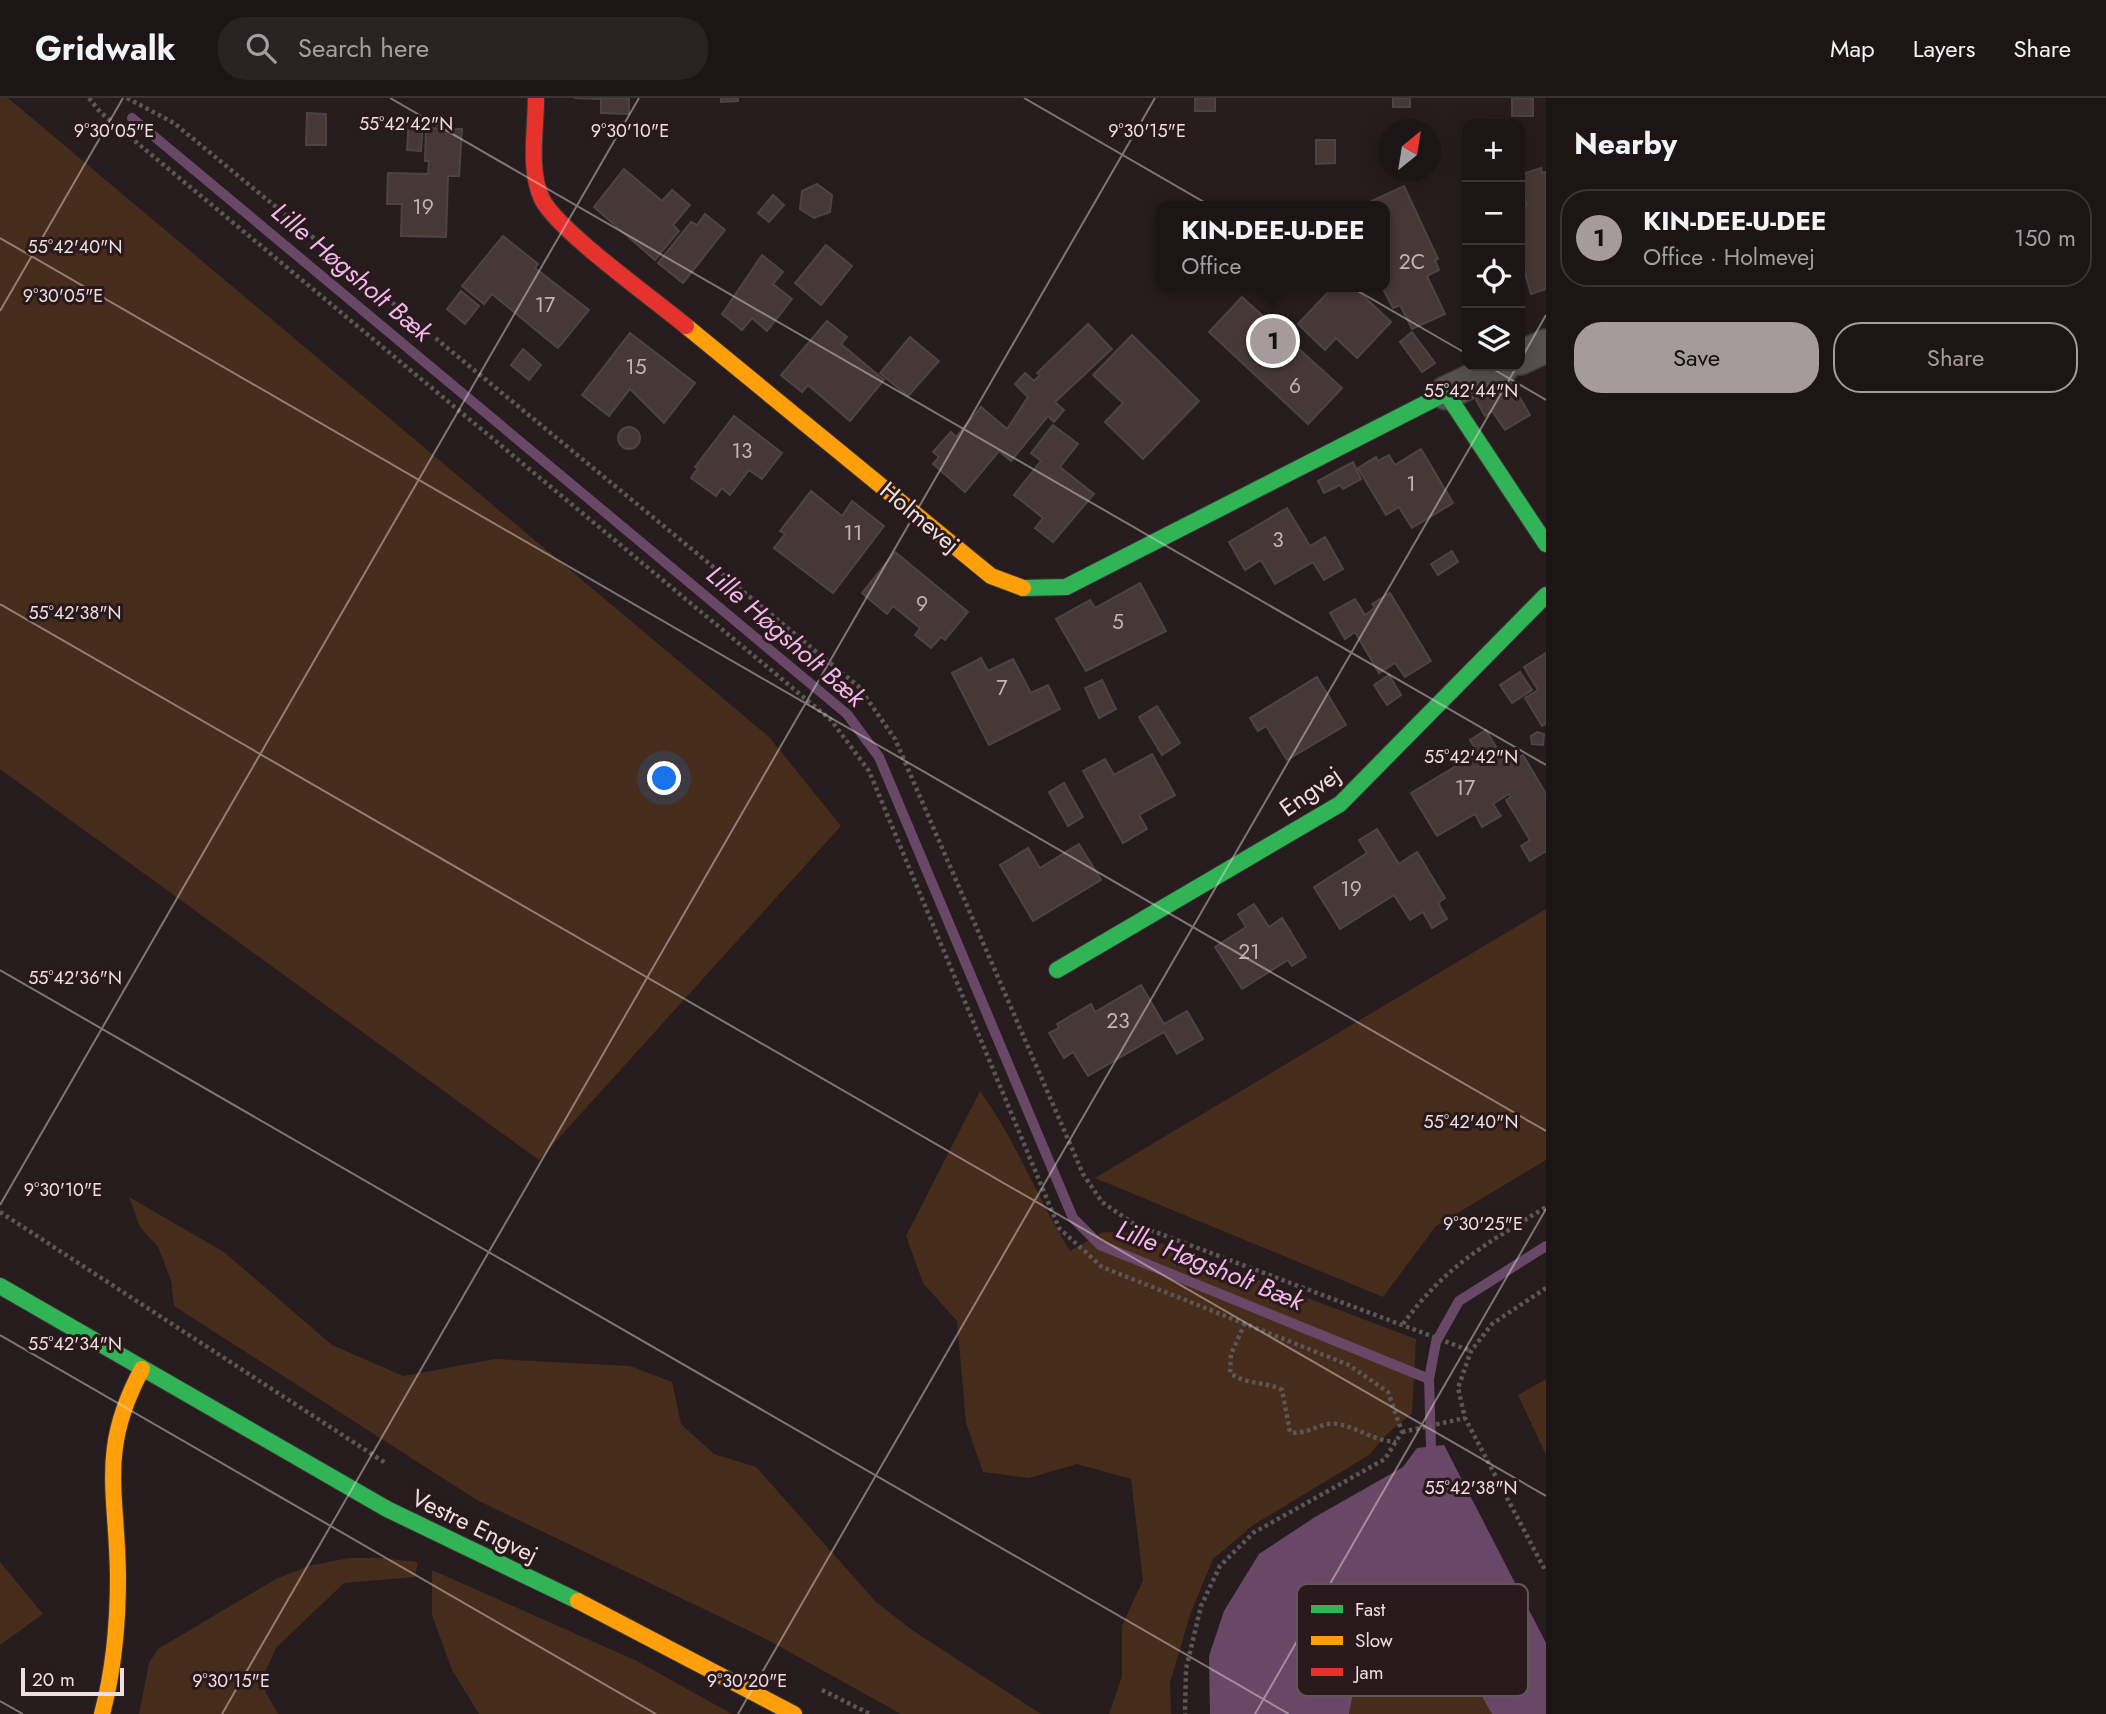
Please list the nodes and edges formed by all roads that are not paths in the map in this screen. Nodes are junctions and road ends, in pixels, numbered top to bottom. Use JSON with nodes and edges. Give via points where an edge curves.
{"nodes":[{"id":1,"x":536,"y":98,"type":"edge"},
{"id":2,"x":1546,"y":346,"type":"edge"},
{"id":3,"x":1525,"y":356,"type":"edge"},
{"id":4,"x":1492,"y":371,"type":"edge"},
{"id":5,"x":1446,"y":393,"type":"junction"},
{"id":6,"x":1546,"y":544,"type":"edge"},
{"id":7,"x":1546,"y":595,"type":"edge"},
{"id":8,"x":1058,"y":970,"type":"dead end"},
{"id":9,"x":0,"y":1286,"type":"edge"},
{"id":10,"x":142,"y":1369,"type":"junction"},
{"id":11,"x":102,"y":1714,"type":"edge"},
{"id":12,"x":794,"y":1714,"type":"edge"}],
"edges":[{"from":1,"to":5,"type":"street","name":"Holmevej","via":[[535,172],[542,199],[560,222],[991,576],[1026,589],[1066,587]]},
{"from":2,"to":3,"type":"street"},
{"from":4,"to":5,"type":"street","name":"Holmevej"},
{"from":5,"to":6,"type":"street"},
{"from":7,"to":8,"type":"street","name":"Engvej","via":[[1340,804]]},
{"from":9,"to":10,"type":"street","name":"Vestre Engvej"},
{"from":10,"to":11,"type":"street","via":[[113,1436],[110,1490],[118,1576],[110,1689]]},
{"from":10,"to":12,"type":"street","name":"Vestre Engvej","via":[[387,1509],[625,1623]]}]}
